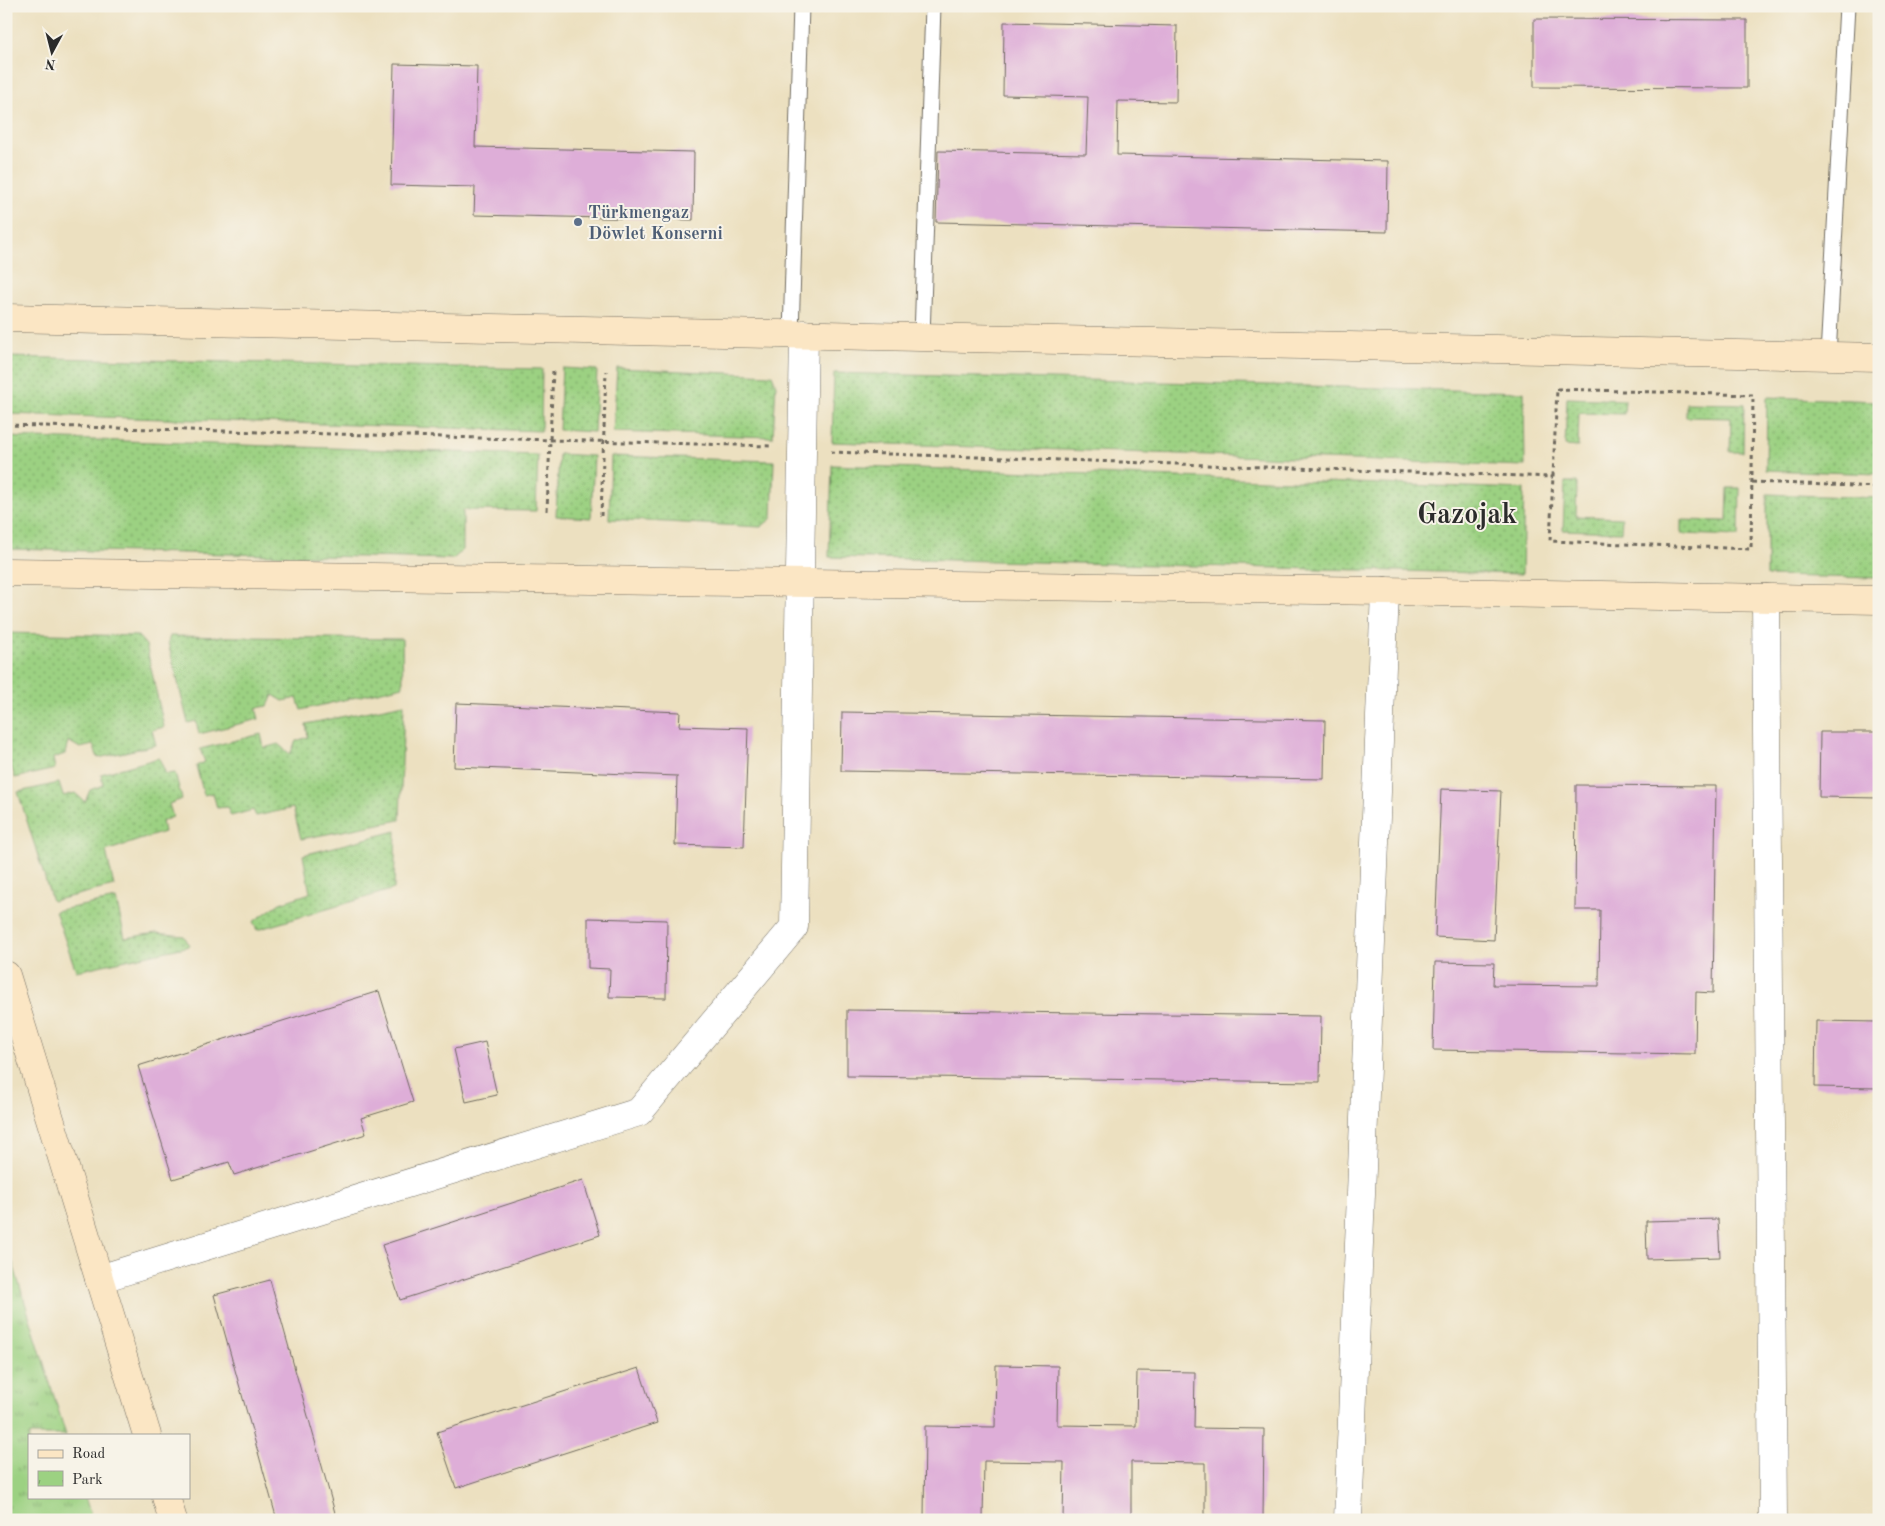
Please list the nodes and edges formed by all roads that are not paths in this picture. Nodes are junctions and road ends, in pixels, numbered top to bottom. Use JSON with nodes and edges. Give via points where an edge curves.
{"nodes":[{"id":1,"x":801,"y":6,"type":"edge"},
{"id":2,"x":932,"y":6,"type":"edge"},
{"id":3,"x":1847,"y":6,"type":"edge"},
{"id":4,"x":6,"y":318,"type":"edge"},
{"id":5,"x":798,"y":334,"type":"junction"},
{"id":6,"x":922,"y":337,"type":"junction"},
{"id":7,"x":1828,"y":356,"type":"junction"},
{"id":8,"x":1879,"y":357,"type":"edge"},
{"id":9,"x":6,"y":572,"type":"edge"},
{"id":10,"x":799,"y":583,"type":"junction"},
{"id":11,"x":1385,"y":591,"type":"junction"},
{"id":12,"x":1766,"y":598,"type":"junction"},
{"id":13,"x":1879,"y":600,"type":"edge"},
{"id":14,"x":6,"y":975,"type":"edge"},
{"id":15,"x":99,"y":1278,"type":"junction"},
{"id":16,"x":147,"y":1434,"type":"edge"},
{"id":17,"x":166,"y":1498,"type":"edge"},
{"id":18,"x":173,"y":1520,"type":"edge"},
{"id":19,"x":1348,"y":1520,"type":"edge"},
{"id":20,"x":1773,"y":1520,"type":"edge"}],
"edges":[{"from":1,"to":5,"type":"lane"},
{"from":2,"to":6,"type":"lane"},
{"from":3,"to":7,"type":"lane"},
{"from":4,"to":5,"type":"street"},
{"from":5,"to":6,"type":"street"},
{"from":5,"to":10,"type":"street"},
{"from":6,"to":7,"type":"street"},
{"from":7,"to":8,"type":"street"},
{"from":9,"to":10,"type":"street"},
{"from":10,"to":11,"type":"street"},
{"from":10,"to":15,"type":"street","via":[[794,927],[639,1112]]},
{"from":11,"to":12,"type":"street"},
{"from":11,"to":19,"type":"street"},
{"from":12,"to":13,"type":"street"},
{"from":12,"to":20,"type":"street"},
{"from":14,"to":15,"type":"street"},
{"from":15,"to":16,"type":"street"},
{"from":17,"to":18,"type":"street"}]}
